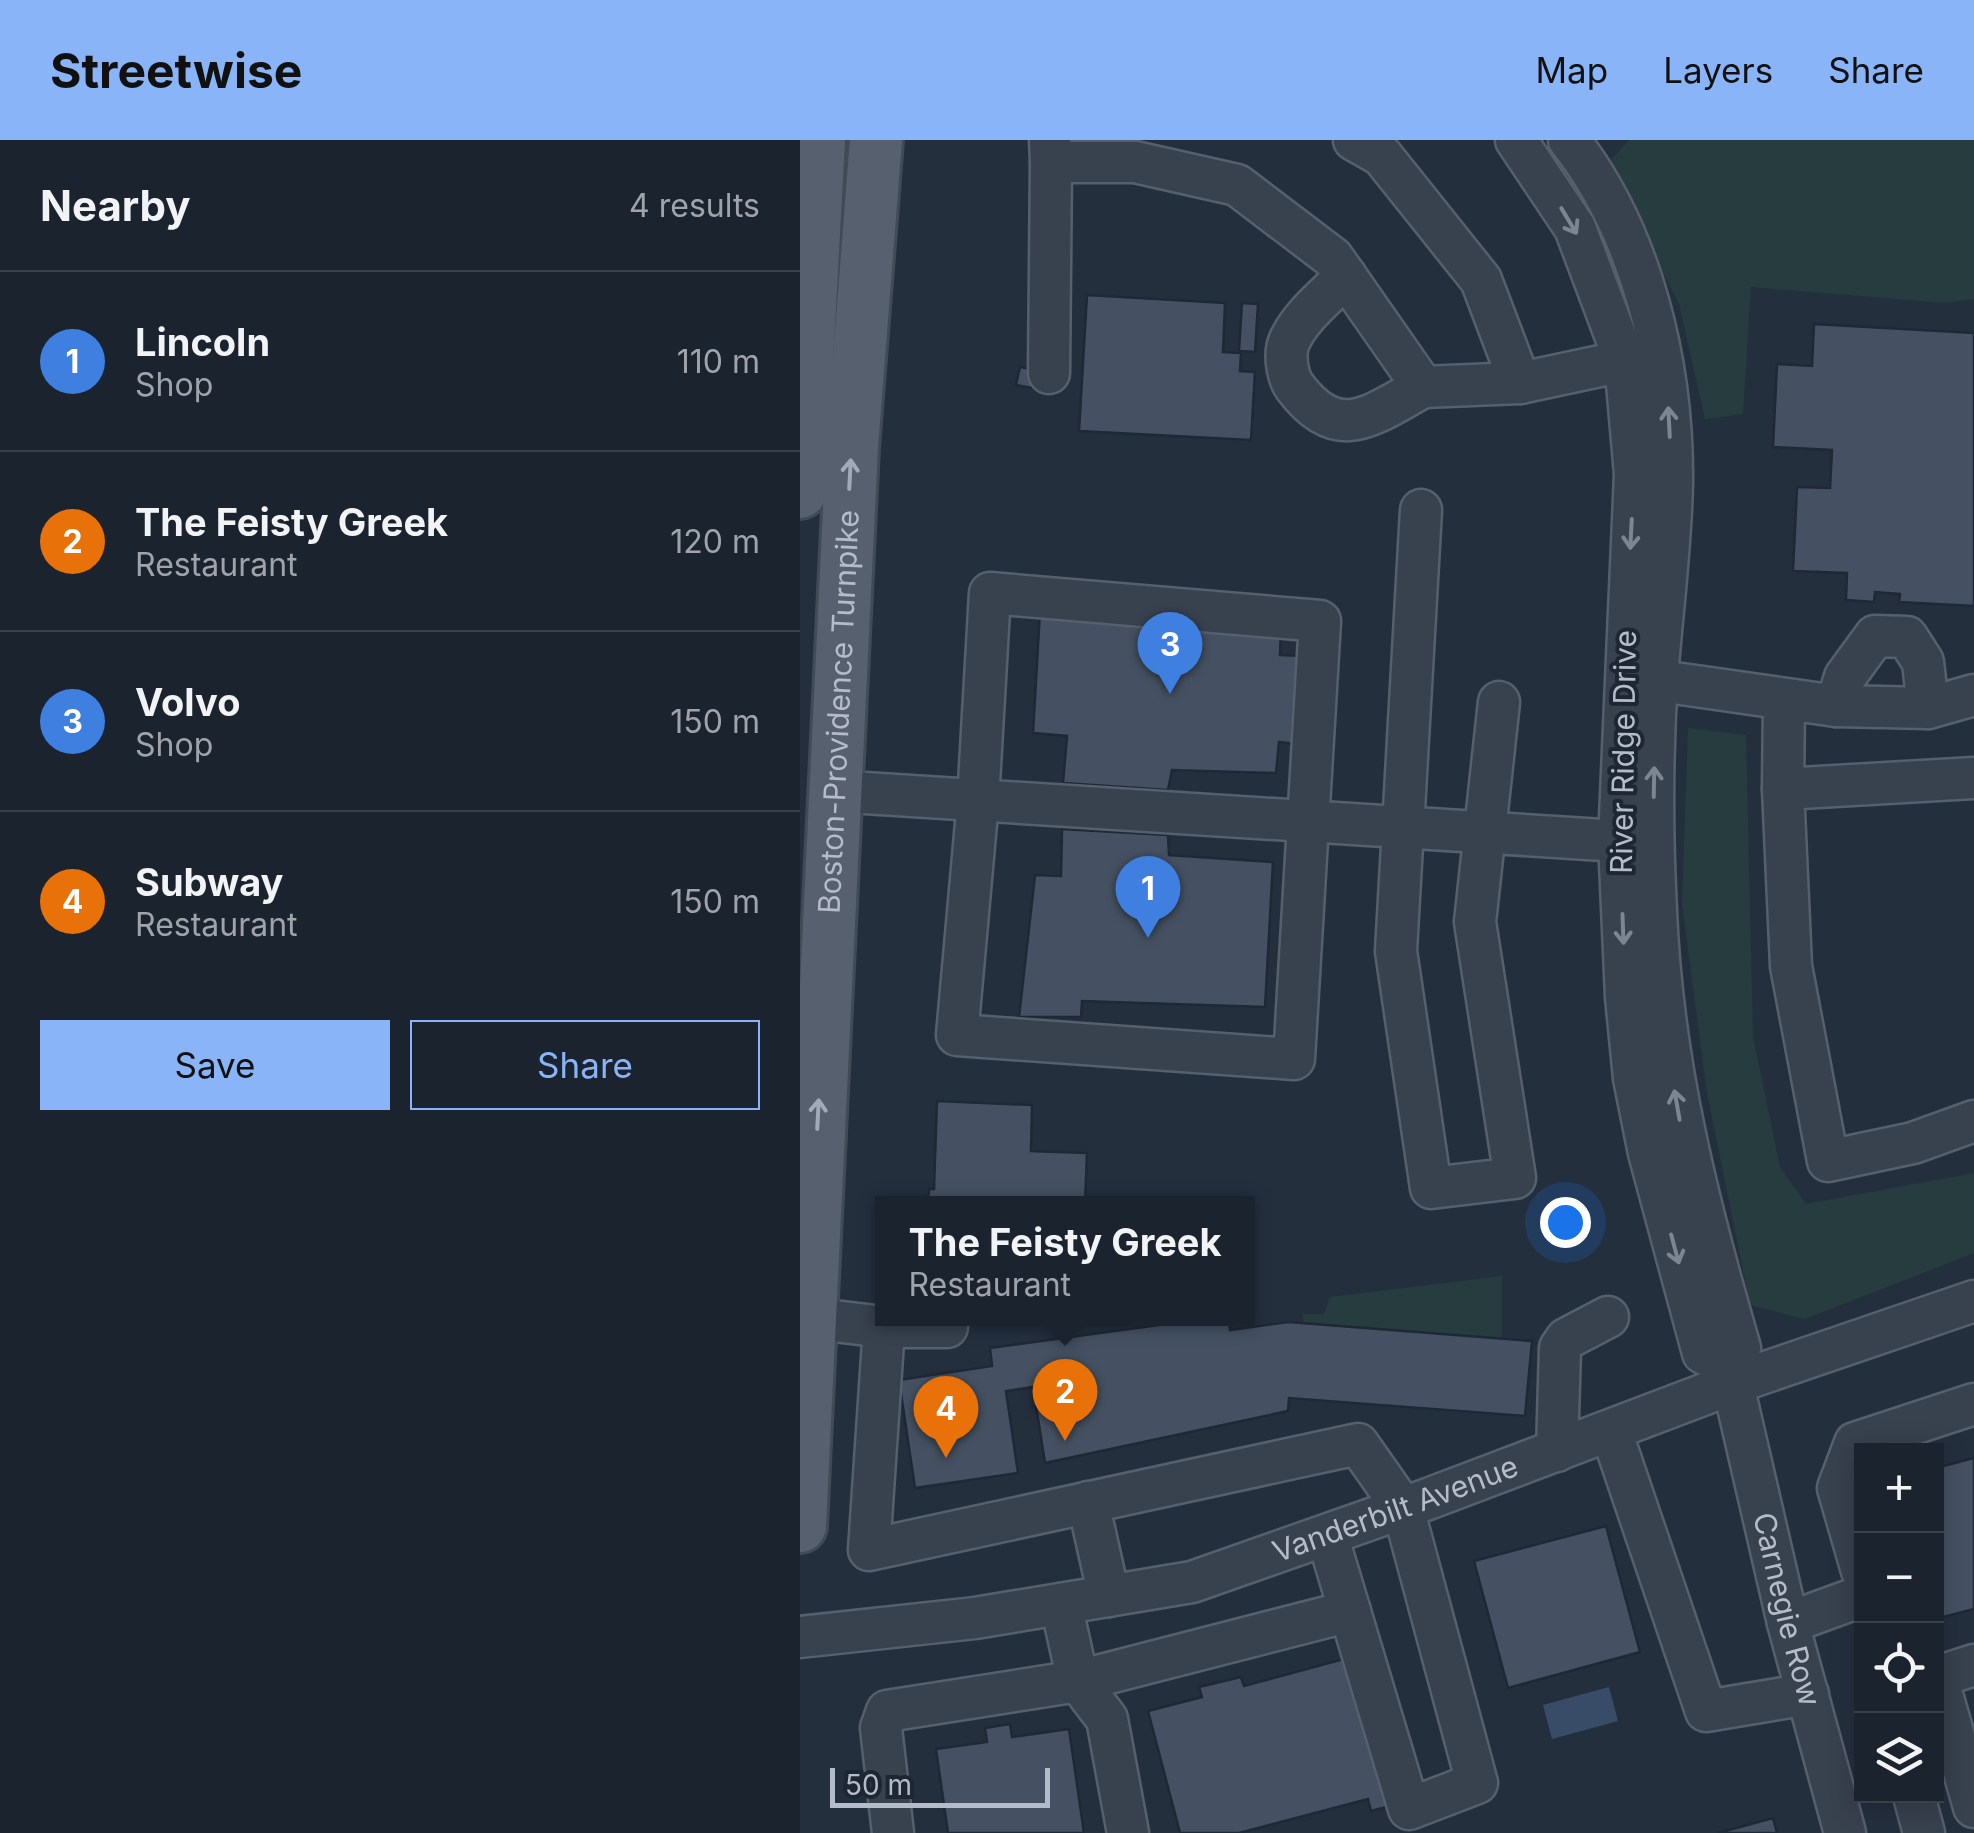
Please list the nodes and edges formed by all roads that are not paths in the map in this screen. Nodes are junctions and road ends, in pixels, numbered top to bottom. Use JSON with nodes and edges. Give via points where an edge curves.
{"nodes":[{"id":1,"x":820,"y":140,"type":"edge"},
{"id":2,"x":876,"y":140,"type":"edge"},
{"id":3,"x":1354,"y":140,"type":"edge"},
{"id":4,"x":1516,"y":140,"type":"edge"},
{"id":5,"x":1572,"y":141,"type":"edge"},
{"id":6,"x":1050,"y":151,"type":"edge"},
{"id":7,"x":1540,"y":176,"type":"junction"},
{"id":8,"x":1346,"y":276,"type":"junction"},
{"id":9,"x":1642,"y":357,"type":"junction"},
{"id":10,"x":1049,"y":373,"type":"dead end"},
{"id":11,"x":1520,"y":383,"type":"junction"},
{"id":12,"x":1423,"y":387,"type":"junction"},
{"id":13,"x":801,"y":467,"type":"edge"},
{"id":14,"x":1422,"y":510,"type":"dead end"},
{"id":15,"x":1640,"y":678,"type":"junction"},
{"id":16,"x":1974,"y":695,"type":"edge"},
{"id":17,"x":1784,"y":700,"type":"junction"},
{"id":18,"x":1498,"y":702,"type":"dead end"},
{"id":19,"x":1836,"y":706,"type":"junction"},
{"id":20,"x":1928,"y":708,"type":"junction"},
{"id":21,"x":1974,"y":778,"type":"edge"},
{"id":22,"x":1783,"y":789,"type":"junction"},
{"id":23,"x":833,"y":791,"type":"junction"},
{"id":24,"x":978,"y":801,"type":"junction"},
{"id":25,"x":1307,"y":823,"type":"junction"},
{"id":26,"x":1400,"y":829,"type":"junction"},
{"id":27,"x":1485,"y":835,"type":"junction"},
{"id":28,"x":1619,"y":840,"type":"junction"},
{"id":29,"x":1974,"y":1121,"type":"edge"},
{"id":30,"x":1974,"y":1302,"type":"edge"},
{"id":31,"x":1608,"y":1317,"type":"dead end"},
{"id":32,"x":809,"y":1318,"type":"junction"},
{"id":33,"x":875,"y":1326,"type":"edge"},
{"id":34,"x":876,"y":1326,"type":"edge"},
{"id":35,"x":947,"y":1326,"type":"dead end"},
{"id":36,"x":884,"y":1327,"type":"junction"},
{"id":37,"x":1732,"y":1375,"type":"junction"},
{"id":38,"x":1974,"y":1404,"type":"edge"},
{"id":39,"x":1612,"y":1431,"type":"junction"},
{"id":40,"x":1558,"y":1451,"type":"junction"},
{"id":41,"x":1088,"y":1502,"type":"junction"},
{"id":42,"x":1403,"y":1508,"type":"junction"},
{"id":43,"x":800,"y":1526,"type":"edge"},
{"id":44,"x":1327,"y":1535,"type":"junction"},
{"id":45,"x":1854,"y":1543,"type":"edge"},
{"id":46,"x":1110,"y":1596,"type":"junction"},
{"id":47,"x":1854,"y":1599,"type":"edge"},
{"id":48,"x":1062,"y":1604,"type":"junction"},
{"id":49,"x":1350,"y":1611,"type":"junction"},
{"id":50,"x":1788,"y":1623,"type":"junction"},
{"id":51,"x":800,"y":1637,"type":"edge"},
{"id":52,"x":1974,"y":1666,"type":"edge"},
{"id":53,"x":1944,"y":1675,"type":"edge"},
{"id":54,"x":1078,"y":1681,"type":"junction"},
{"id":55,"x":1808,"y":1694,"type":"junction"},
{"id":56,"x":1944,"y":1702,"type":"edge"},
{"id":57,"x":1916,"y":1803,"type":"edge"},
{"id":58,"x":1974,"y":1808,"type":"edge"},
{"id":59,"x":893,"y":1833,"type":"edge"},
{"id":60,"x":1128,"y":1833,"type":"edge"},
{"id":61,"x":1845,"y":1833,"type":"edge"},
{"id":62,"x":1924,"y":1833,"type":"edge"}],
"edges":[{"from":1,"to":13,"type":"main road"},
{"from":23,"to":2,"type":"main road","name":"Boston-Providence Turnpike","one_way":true},
{"from":3,"to":11,"type":"street","via":[[1382,156],[1480,280]]},
{"from":4,"to":7,"type":"street","name":"River Ridge Drive"},
{"from":5,"to":7,"type":"street"},
{"from":5,"to":9,"type":"street","name":"River Ridge Drive","via":[[1616,218],[1641,283]]},
{"from":6,"to":8,"type":"street","via":[[1236,185],[1333,258]]},
{"from":6,"to":10,"type":"street"},
{"from":7,"to":9,"type":"street","name":"River Ridge Drive","one_way":true},
{"from":8,"to":12,"type":"street"},
{"from":8,"to":12,"type":"street","via":[[1288,344],[1288,378],[1308,405],[1338,422],[1364,420]]},
{"from":9,"to":11,"type":"street"},
{"from":9,"to":15,"type":"street","name":"River Ridge Drive","via":[[1635,474]]},
{"from":11,"to":12,"type":"street"},
{"from":14,"to":26,"type":"street"},
{"from":15,"to":17,"type":"street"},
{"from":15,"to":28,"type":"street","name":"River Ridge Drive"},
{"from":37,"to":15,"type":"street","name":"River Ridge Drive","one_way":true,"via":[[1740,1348],[1676,1106]]},
{"from":16,"to":20,"type":"street"},
{"from":17,"to":19,"type":"street"},
{"from":17,"to":22,"type":"street"},
{"from":18,"to":27,"type":"street"},
{"from":19,"to":20,"type":"street"},
{"from":19,"to":20,"type":"street","via":[[1859,654],[1874,636],[1890,634],[1907,637],[1923,662]]},
{"from":21,"to":22,"type":"street"},
{"from":22,"to":29,"type":"street","via":[[1791,966],[1828,1160],[1914,1143]]},
{"from":23,"to":24,"type":"street"},
{"from":32,"to":23,"type":"main road","name":"Boston-Providence Turnpike","one_way":true},
{"from":24,"to":25,"type":"street"},
{"from":24,"to":25,"type":"street","via":[[990,593],[1320,620]]},
{"from":24,"to":25,"type":"street","via":[[957,1035],[1274,1057],[1294,1058]]},
{"from":25,"to":26,"type":"street"},
{"from":26,"to":27,"type":"street"},
{"from":26,"to":27,"type":"street","via":[[1396,951],[1431,1188],[1515,1178],[1475,922]]},
{"from":27,"to":28,"type":"street"},
{"from":28,"to":37,"type":"street","name":"River Ridge Drive","one_way":true,"via":[[1634,1078],[1703,1353]]},
{"from":30,"to":37,"type":"street","name":"Vanderbilt Avenue"},
{"from":31,"to":40,"type":"street","via":[[1560,1348]]},
{"from":32,"to":33,"type":"street"},
{"from":32,"to":43,"type":"main road","name":"Boston-Providence Turnpike"},
{"from":34,"to":36,"type":"street"},
{"from":35,"to":36,"type":"street"},
{"from":36,"to":41,"type":"street","via":[[869,1550]]},
{"from":37,"to":39,"type":"street","name":"Vanderbilt Avenue"},
{"from":37,"to":50,"type":"street","name":"Carnegie Row"},
{"from":38,"to":45,"type":"street","via":[[1855,1443],[1838,1488]]},
{"from":39,"to":40,"type":"street","name":"Vanderbilt Avenue"},
{"from":39,"to":55,"type":"street","via":[[1706,1712]]},
{"from":40,"to":42,"type":"street","name":"Vanderbilt Avenue"},
{"from":41,"to":42,"type":"street","via":[[1358,1444]]},
{"from":41,"to":46,"type":"street"},
{"from":42,"to":44,"type":"street","name":"Vanderbilt Avenue"},
{"from":42,"to":49,"type":"street","via":[[1477,1783],[1410,1809]]},
{"from":44,"to":46,"type":"street","name":"Vanderbilt Avenue","via":[[1192,1582]]},
{"from":44,"to":49,"type":"street"},
{"from":46,"to":48,"type":"street","name":"Vanderbilt Avenue"},
{"from":47,"to":50,"type":"street"},
{"from":48,"to":51,"type":"street","name":"Vanderbilt Avenue"},
{"from":48,"to":54,"type":"street"},
{"from":49,"to":54,"type":"street"},
{"from":50,"to":55,"type":"street","name":"Carnegie Row"},
{"from":52,"to":53,"type":"street"},
{"from":54,"to":59,"type":"street","via":[[887,1712],[881,1728]]},
{"from":54,"to":60,"type":"street","via":[[1108,1719]]},
{"from":55,"to":61,"type":"street","name":"Carnegie Row"},
{"from":56,"to":58,"type":"street"},
{"from":57,"to":62,"type":"street"}]}
